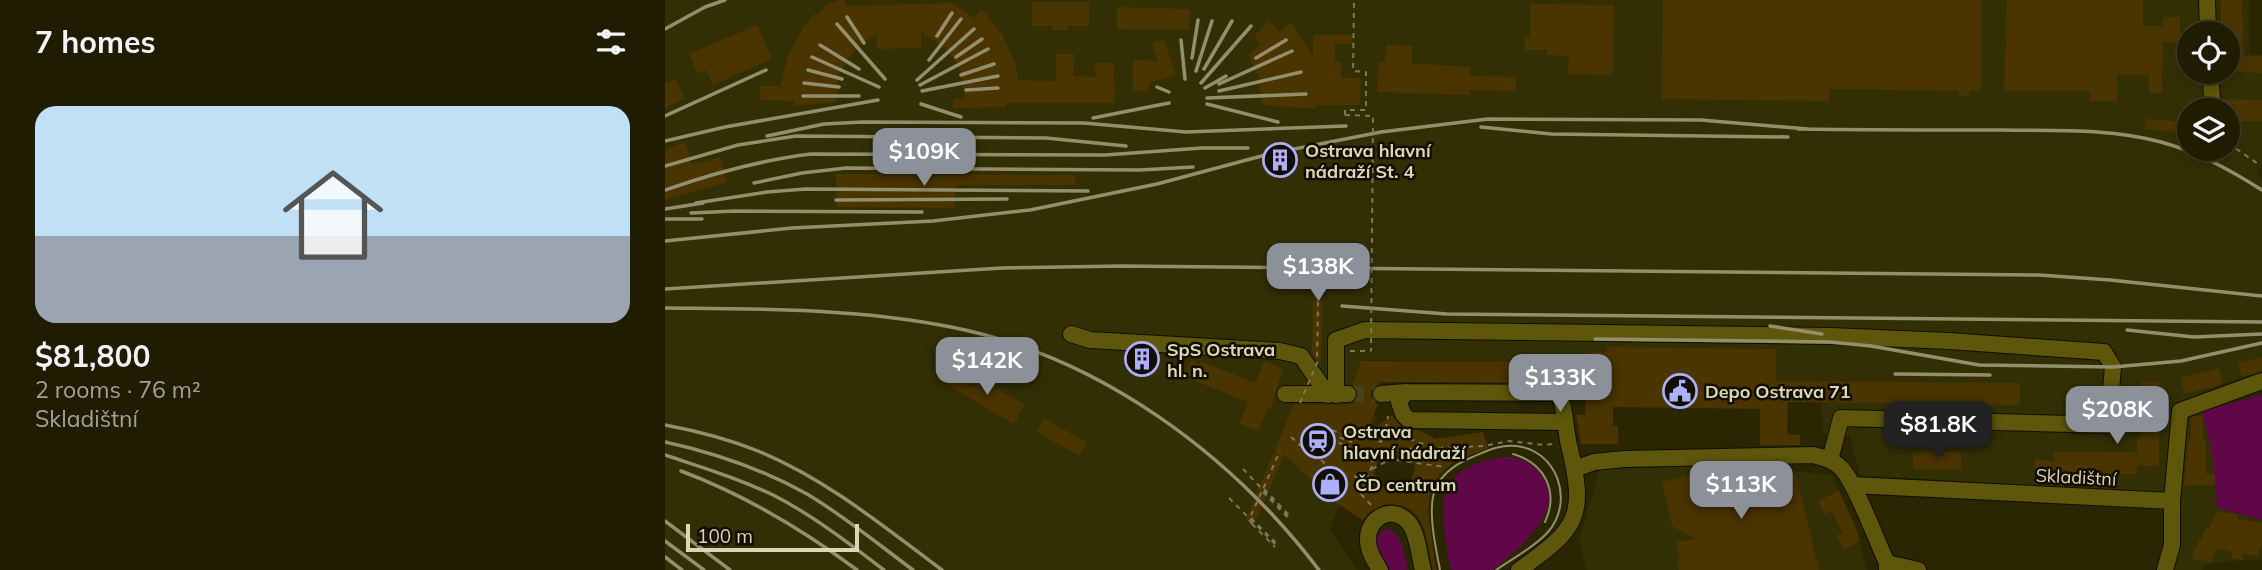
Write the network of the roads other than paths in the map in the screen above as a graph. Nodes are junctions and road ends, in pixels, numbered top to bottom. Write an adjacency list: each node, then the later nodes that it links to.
1 (2207, 0): 2 (street)
2 (2208, 21)
3 (1071, 334): 7 (street)
4 (2262, 381): 13 (street)
5 (1406, 392): 8 (street); 9 (street); 9 (street)
6 (1285, 394): 7 (street)
7 (1337, 394): 10 (street)
8 (1381, 394)
9 (1565, 422): 11 (street)
10 (1830, 460): 11 (street); 12 (street)
11 (1575, 469): 17 (street)
12 (1852, 485): 13 (street, Skladištní); 14 (street)
13 (2172, 501): 19 (street)
14 (1887, 566): 18 (street)
15 (1380, 570): 16 (street)
16 (1423, 570)
17 (1520, 570)
18 (1918, 570)
19 (2165, 570)

